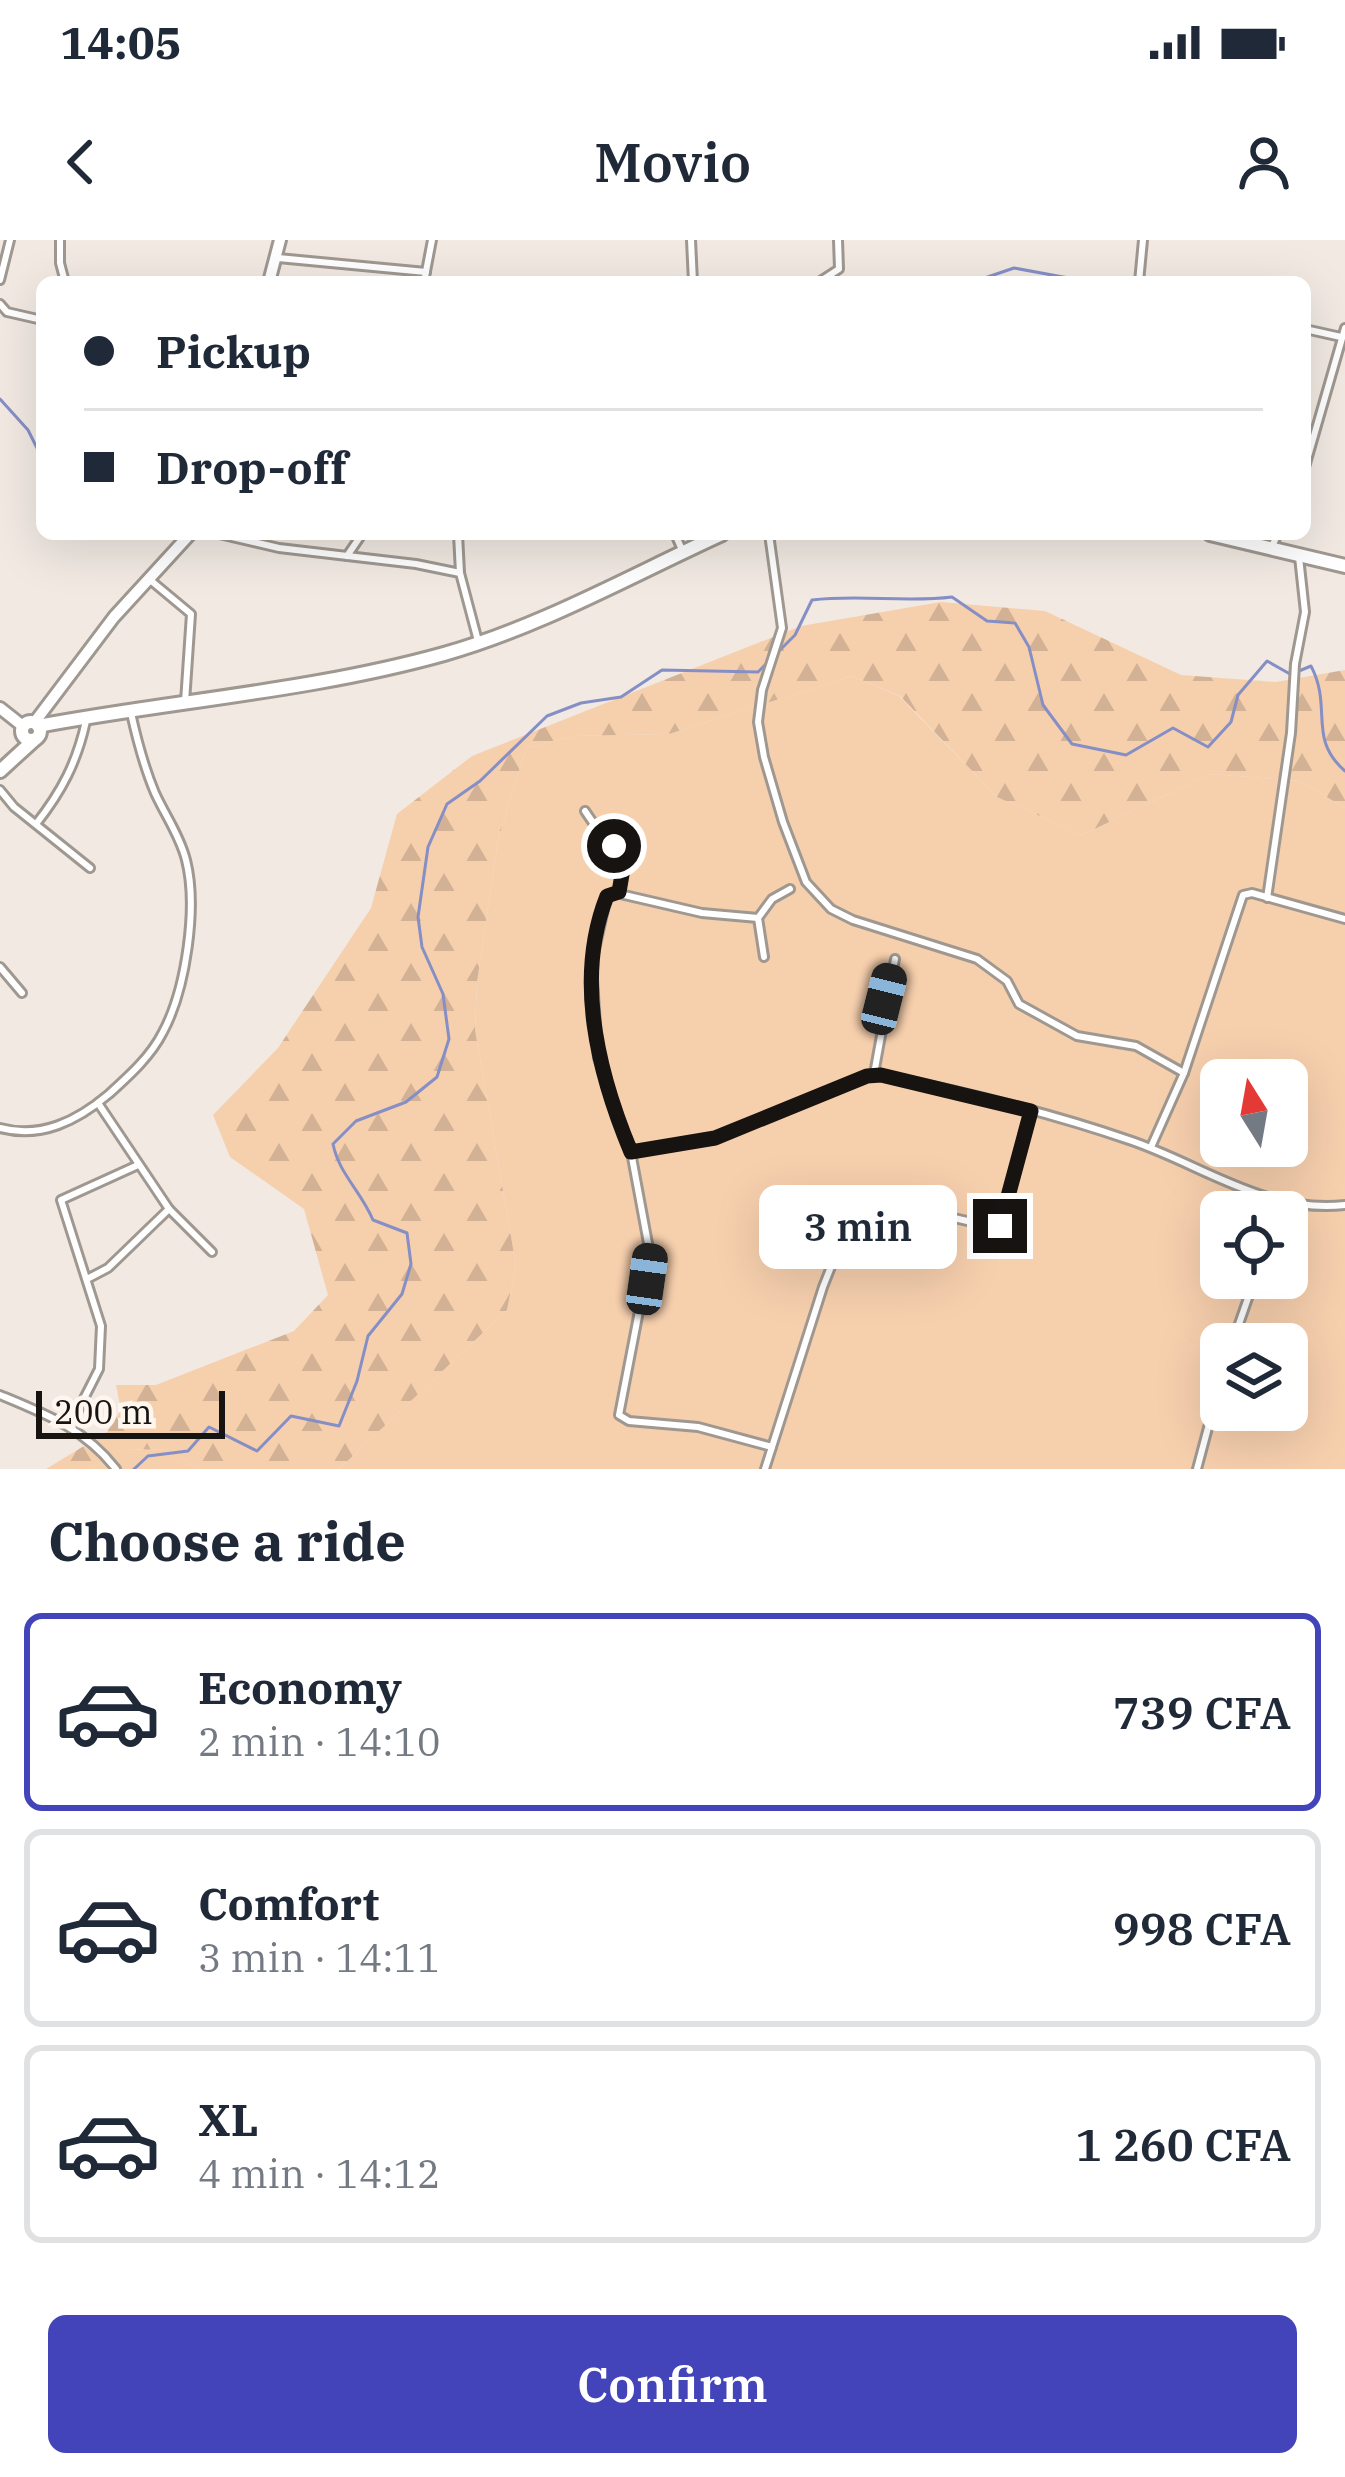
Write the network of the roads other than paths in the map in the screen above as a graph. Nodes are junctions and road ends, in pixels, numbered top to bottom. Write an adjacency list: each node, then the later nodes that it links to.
1 (10, 240): 16 (street)
2 (60, 240): 10 (street)
3 (280, 240): 8 (main road)
4 (432, 240): 9 (street)
5 (691, 240): 13 (street)
6 (838, 240): 14 (street)
7 (1143, 240): 15 (street)
8 (274, 258): 9 (street); 11 (main road)
9 (426, 272): 12 (street)
10 (63, 276)
11 (270, 276)
12 (425, 276)
13 (693, 276)
14 (828, 276)
15 (1140, 276)
16 (0, 280)
17 (0, 304): 18 (street)
18 (36, 319)
19 (1345, 328): 21 (street)
20 (1311, 330): 21 (street)
21 (1344, 338): 22 (street)
22 (1311, 447)
23 (185, 540): 38 (main road)
24 (245, 540): 35 (street)
25 (358, 540): 35 (street)
26 (458, 540): 37 (street)
27 (677, 540): 33 (street)
28 (709, 540): 33 (highway)
29 (770, 540): 59 (street)
30 (1236, 540): 32 (highway)
31 (1275, 540): 32 (street)
32 (1271, 548): 34 (highway)
33 (682, 552): 39 (highway)
34 (1299, 555): 36 (highway); 52 (street)
35 (347, 556): 37 (street)
36 (1345, 566)
37 (460, 573): 39 (street)
38 (149, 579): 40 (street); 44 (main road)
39 (479, 642): 40 (highway)
40 (185, 702): 42 (highway)
41 (0, 708): 44 (main road)
42 (131, 710): 43 (highway); 61 (street)
43 (86, 718): 44 (highway); 48 (street)
44 (32, 730): 45 (highway)
45 (4, 768)
46 (0, 790): 48 (street)
47 (585, 811): 51 (street)
48 (36, 824): 49 (street)
49 (90, 868)
50 (790, 889): 53 (street)
51 (619, 892): 53 (street); 65 (street)
52 (1267, 898): 54 (street); 59 (street)
53 (758, 918): 55 (street)
54 (1345, 919)
55 (764, 958)
56 (895, 958): 60 (street)
57 (0, 967): 58 (street)
58 (22, 993)
59 (1184, 1072): 64 (street)
60 (874, 1074): 62 (street); 65 (street)
61 (98, 1103): 63 (street); 66 (street)
62 (1031, 1111): 64 (street); 76 (street)
63 (0, 1128)
64 (1151, 1148): 67 (street)
65 (631, 1152): 76 (street)
66 (138, 1165): 70 (street); 72 (street)
67 (1244, 1191)
68 (1345, 1205): 69 (street)
69 (1308, 1206)
70 (169, 1209): 71 (street); 72 (street)
71 (212, 1252)
72 (87, 1279): 74 (street)
73 (0, 1395): 74 (street)
74 (70, 1426): 77 (street)
75 (1207, 1431): 79 (street)
76 (772, 1447): 78 (street)
77 (116, 1469)
78 (765, 1469)
79 (1197, 1469)

